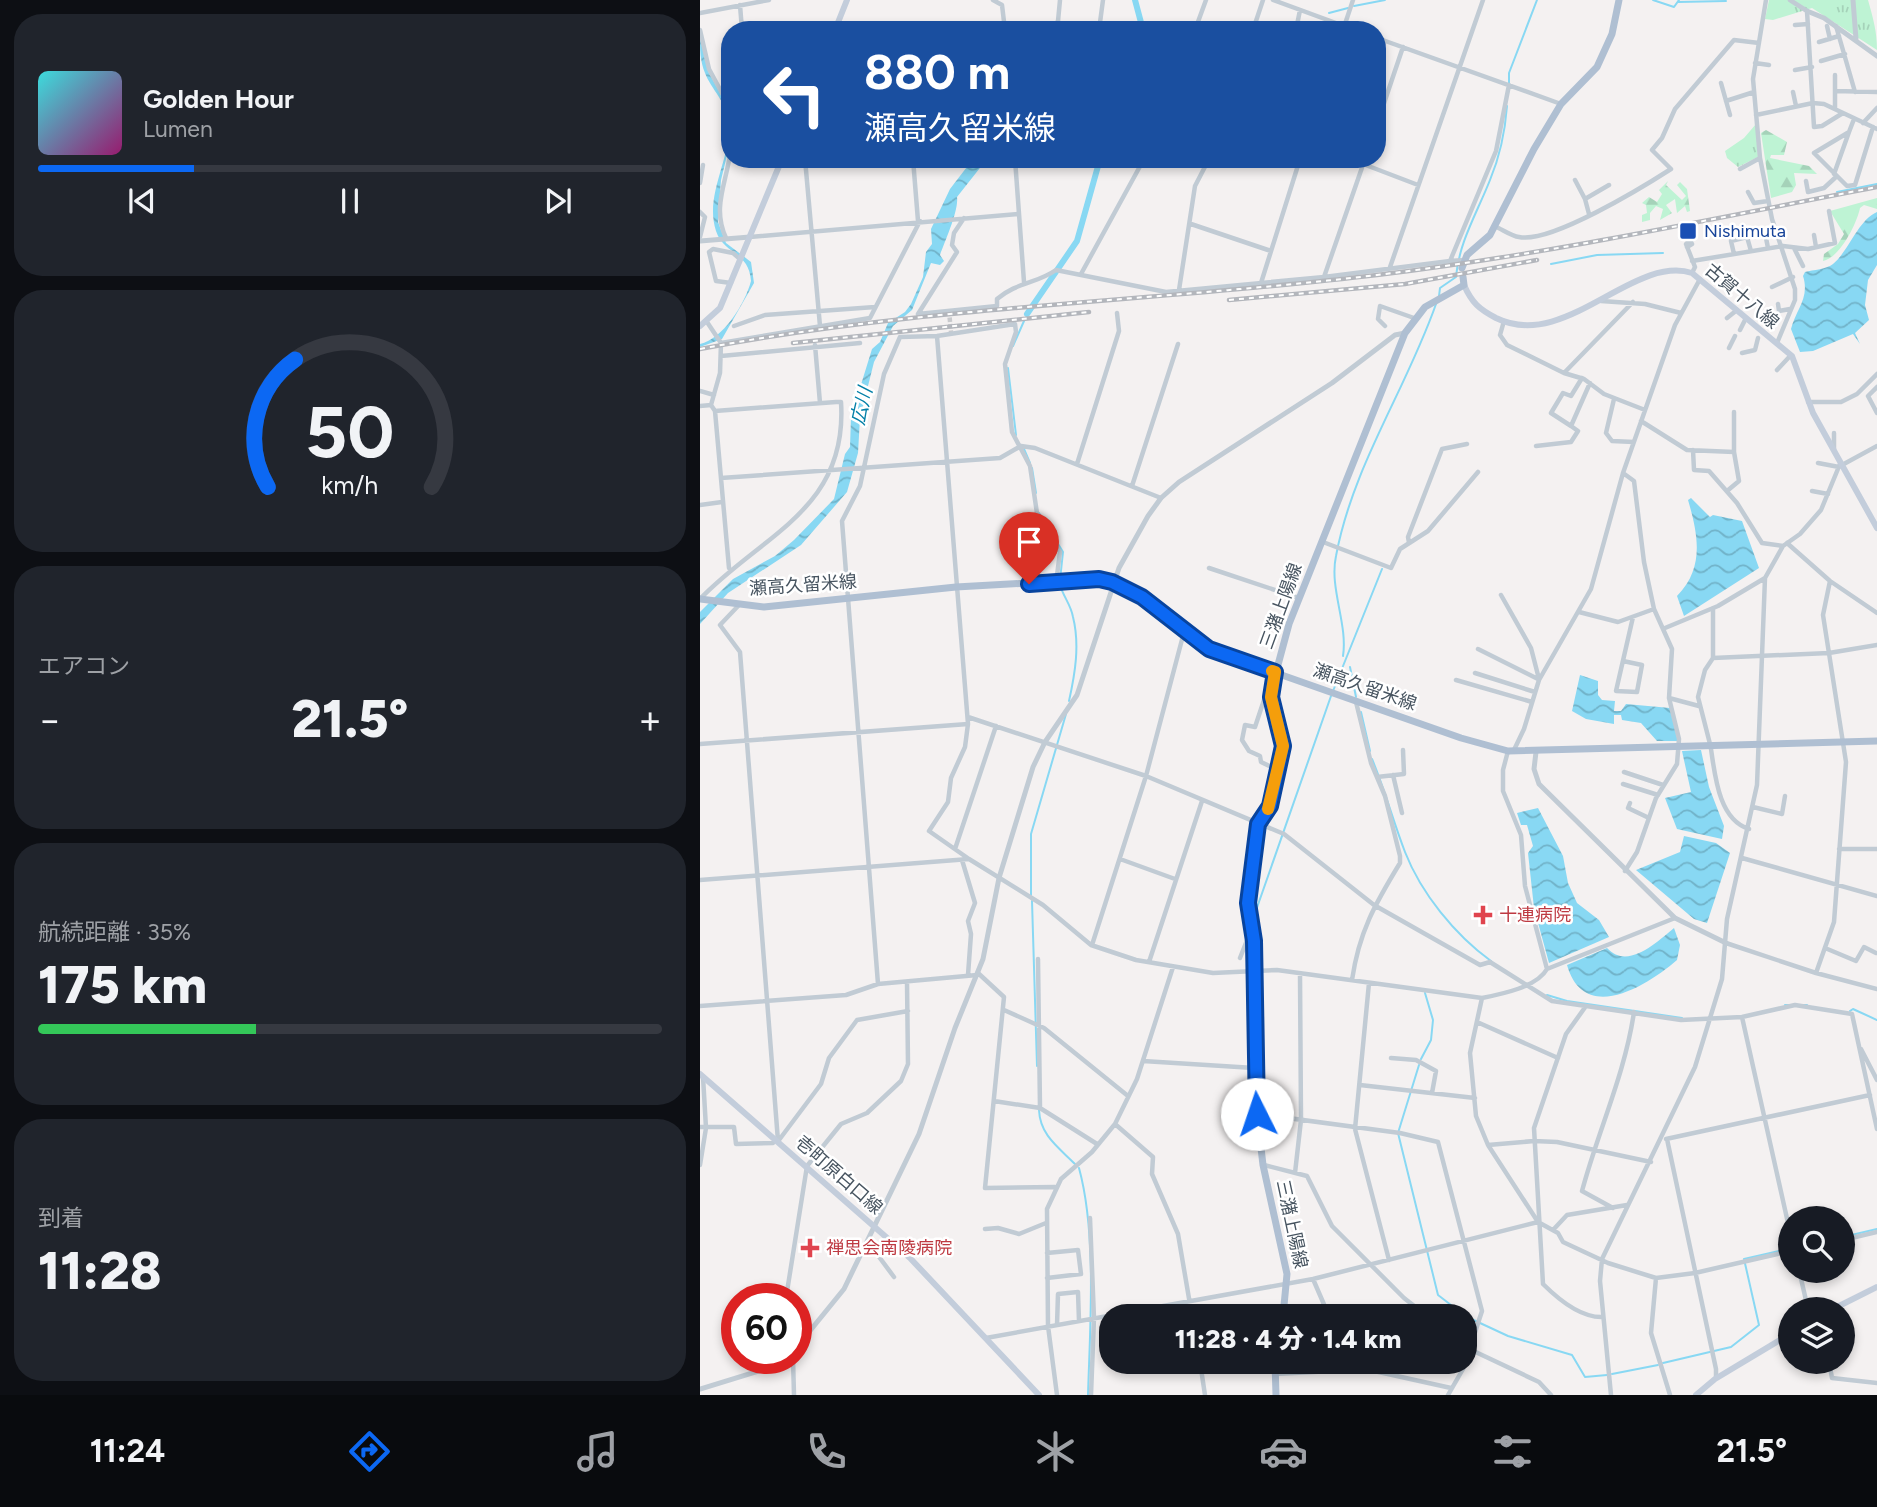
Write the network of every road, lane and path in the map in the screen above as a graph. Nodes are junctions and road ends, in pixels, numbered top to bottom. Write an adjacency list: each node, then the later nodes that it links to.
1 (769, 0): 15 (street)
2 (847, 0): 20 (main road)
3 (993, 0): 21 (street)
4 (1060, 0): 22 (street)
5 (1103, 0): 23 (street)
6 (1206, 0): 24 (street)
7 (1263, 0): 25 (street)
8 (1272, 0): 16 (street)
9 (1353, 0): 28 (street)
10 (1483, 0): 46 (street)
11 (1619, 0): 61 (main road)
12 (1766, 0): 39 (street)
13 (1790, 0): 17 (street)
14 (1853, 0): 36 (street)
15 (740, 5): 18 (street); 19 (street)
16 (1301, 10): 26 (street); 27 (street)
17 (1807, 11): 29 (street); 32 (street)
18 (700, 13)
19 (741, 21)
20 (839, 21)
21 (1004, 21)
22 (1058, 21)
23 (1100, 21)
24 (1198, 21)
25 (1256, 21)
26 (1298, 21)
27 (1327, 21)
28 (1346, 21)
29 (1808, 24): 30 (street); 47 (street)
30 (1795, 26)
31 (1827, 26): 35 (street)
32 (1836, 26): 34 (street); 36 (street)
33 (700, 30): 52 (street)
34 (1839, 36): 35 (street); 41 (street)
35 (1830, 39): 38 (street)
36 (1856, 39): 42 (street)
37 (1386, 41): 40 (street)
38 (1819, 42)
39 (1759, 43): 44 (street); 100 (street)
40 (1403, 47): 46 (street); 58 (street)
41 (1845, 54): 43 (street); 56 (street)
42 (1877, 56)
43 (1821, 61)
44 (1755, 63): 45 (street); 54 (street)
45 (1769, 65)
46 (1459, 67): 51 (street); 92 (street)
47 (1812, 67): 48 (street); 60 (street)
48 (1795, 70)
49 (1835, 75): 53 (street)
50 (1721, 83): 59 (street)
51 (1508, 85): 61 (street); 121 (street)
52 (721, 91)
53 (1835, 91): 56 (street); 64 (street)
54 (1754, 92): 59 (street); 67 (street)
55 (1793, 92): 62 (street)
56 (1855, 92): 57 (street)
57 (1877, 92)
58 (1386, 97)
59 (1726, 101): 66 (street)
60 (1813, 103): 62 (street); 64 (street); 69 (street)
61 (1561, 104): 104 (main road)
62 (1796, 106): 67 (street)
63 (1877, 108): 71 (street)
64 (1835, 109): 65 (street)
65 (1843, 113): 68 (street); 69 (street)
66 (1730, 115)
67 (1756, 115): 74 (street)
68 (1854, 119): 71 (street); 73 (street)
69 (1814, 121): 70 (street)
70 (1804, 122)
71 (1863, 123): 72 (street)
72 (1875, 128): 87 (street)
73 (1849, 132): 87 (street); 87 (street)
74 (1760, 158): 86 (street); 96 (street)
75 (704, 165): 88 (street)
76 (725, 168): 109 (street)
77 (778, 168): 107 (main road)
78 (806, 168): 105 (street)
79 (914, 168): 102 (street)
80 (1016, 168): 99 (street)
81 (1139, 168): 127 (street)
82 (1204, 168): 103 (street)
83 (1297, 168): 117 (street)
84 (1362, 168): 128 (street)
85 (1378, 168): 92 (street)
86 (1740, 169)
87 (1836, 175): 90 (street)
88 (700, 176): 91 (street)
89 (1575, 180): 95 (street)
90 (1806, 181)
91 (700, 183)
92 (1418, 185): 125 (street)
93 (1609, 185): 95 (street)
94 (1748, 192): 96 (street)
95 (1585, 199): 100 (street)
96 (1768, 201): 111 (street)
97 (1829, 211): 114 (street)
98 (700, 212): 110 (street)
99 (1019, 214): 101 (street); 132 (street)
100 (1589, 214): 104 (street)
101 (962, 218): 102 (street); 132 (street)
102 (920, 221): 105 (street); 140 (street)
103 (1191, 223): 117 (street); 136 (street)
104 (1494, 225): 123 (main road)
105 (812, 231): 107 (street); 143 (street)
106 (1814, 235): 114 (street)
107 (750, 237): 109 (street); 120 (main road)
108 (1766, 238): 115 (street)
109 (726, 239): 110 (street)
110 (702, 240): 116 (street)
111 (1783, 246): 113 (street); 115 (street); 129 (street)
112 (1687, 247): 122 (street)
113 (1793, 247): 114 (street); 124 (street)
114 (1816, 247)
115 (1768, 248): 118 (street)
116 (713, 249): 120 (street); 133 (street)
117 (1271, 251): 134 (street)
118 (1751, 251): 119 (street); 119 (street)
119 (1734, 254): 122 (street)
120 (741, 260): 133 (main road)
121 (1450, 261): 123 (street); 125 (street)
122 (1692, 261): 126 (street)
123 (1463, 264)
124 (1803, 265)
125 (1389, 270): 128 (street)
126 (1692, 273): 130 (main road, 古賀十八線); 137 (main road, 古賀十八線)
127 (1080, 274): 132 (street); 136 (street)
128 (1324, 277): 134 (street)
129 (1793, 277): 135 (street); 141 (street)
130 (1700, 278): 142 (main road, 古賀十八線); 145 (street)
131 (1463, 281): 147 (main road, 三潴上陽線); 149 (main road, 古賀十八線)
132 (1024, 282)
133 (732, 283): 150 (main road)
134 (1261, 283): 136 (street)
135 (1772, 286)
136 (1179, 290)
137 (1600, 301): 138 (street); 149 (main road, 古賀十八線)
138 (1633, 302): 145 (street); 169 (street)
139 (1778, 304): 141 (street)
140 (876, 307): 143 (street); 152 (street)
141 (1791, 309): 161 (street)
142 (1738, 310): 146 (main road, 古賀十八線); 148 (street)
143 (819, 311): 151 (street); 152 (street)
144 (1117, 313): 198 (street)
145 (1681, 313): 181 (street)
146 (1746, 317): 154 (street); 161 (main road, 古賀十八線)
147 (1414, 318): 153 (street); 155 (main road, 三潴上陽線)
148 (1727, 318)
149 (1504, 321): 169 (street)
150 (703, 324): 159 (street)
151 (734, 326)
152 (820, 326): 159 (street)
153 (1385, 326)
154 (1740, 330)
155 (1405, 333): 209 (street); 213 (main road, 三潴上陽線)
156 (937, 336): 192 (street); 196 (street); 200 (street)
157 (1735, 337): 164 (street)
158 (1758, 338): 165 (street)
159 (721, 342): 167 (street)
160 (860, 343): 163 (street)
161 (1777, 343): 166 (main road, 古賀十八線)
162 (1178, 344): 205 (street)
163 (815, 345): 167 (street); 178 (street)
164 (1729, 348)
165 (1742, 353)
166 (1791, 355): 168 (street); 177 (main road, 古賀十八線)
167 (721, 356): 175 (street)
168 (1777, 370)
169 (1564, 373): 171 (street)
170 (1877, 374): 177 (street)
171 (1581, 378): 172 (street); 186 (street)
172 (1590, 383): 176 (street); 186 (street)
173 (1877, 387): 184 (street)
174 (700, 391): 175 (street)
175 (714, 395): 179 (street)
176 (1614, 399): 181 (street); 188 (street)
177 (1808, 401): 194 (main road, 古賀十八線)
178 (820, 403): 182 (street); 201 (street)
179 (710, 405): 180 (street); 182 (street)
180 (700, 406)
181 (1645, 410): 185 (street)
182 (715, 411): 204 (street)
183 (1734, 412): 195 (street)
184 (1877, 413)
185 (1641, 421): 188 (street); 193 (street)
186 (1571, 426): 190 (street)
187 (1834, 433): 194 (street)
188 (1634, 442): 203 (street)
189 (1467, 444): 214 (street)
190 (1536, 446)
191 (1877, 446): 199 (street)
192 (1018, 447): 196 (street); 198 (street); 221 (street)
193 (1693, 450): 195 (street); 206 (street)
194 (1833, 450): 199 (main road, 古賀十八線)
195 (1734, 452): 206 (street)
196 (946, 463): 200 (street); 222 (street)
197 (1818, 463): 199 (street)
198 (1077, 464): 205 (street)
199 (1840, 465): 208 (street); 212 (main road, 古賀十八線)
200 (862, 467): 201 (street); 226 (street)
201 (834, 469): 204 (street); 217 (street)
202 (1478, 472): 214 (street)
203 (1623, 473): 228 (street); 230 (street)
204 (721, 478): 210 (street)
205 (1132, 486): 209 (street)
206 (1727, 491): 215 (street)
207 (1812, 491): 208 (street)
208 (1828, 494): 215 (street)
209 (1161, 498): 220 (street)
210 (722, 502): 211 (street); 217 (street)
211 (700, 505)
212 (1877, 528)
213 (1321, 541): 214 (street); 224 (main road, 三潴上陽線)
214 (1409, 543)
215 (1785, 545): 218 (street); 219 (street)
216 (1209, 568): 224 (street)
217 (729, 569): 225 (street)
218 (1765, 578): 229 (street); 238 (street)
219 (1830, 581): 231 (street); 237 (street)
220 (1112, 582): 221 (main road, 瀬高久留米線); 234 (main road, 瀬高久留米線); 256 (street)
221 (1056, 584): 222 (main road, 瀬高久留米線)
222 (956, 587): 226 (main road, 瀬高久留米線); 251 (street)
223 (1501, 595): 244 (street)
224 (1299, 598): 241 (main road, 三潴上陽線)
225 (702, 599): 227 (main road, 瀬高久留米線)
226 (847, 599): 227 (main road, 瀬高久留米線); 253 (street)
227 (736, 604): 254 (street)
228 (1654, 608): 232 (street); 233 (street)
229 (1713, 608): 233 (street); 239 (street)
230 (1578, 611): 232 (street); 244 (street)
231 (1877, 613)
232 (1633, 617): 240 (street)
233 (1665, 628): 247 (street)
234 (1184, 632): 241 (main road, 瀬高久留米線); 268 (street)
235 (1877, 645): 237 (street)
236 (1478, 649): 244 (street)
237 (1829, 653): 238 (street); 257 (street)
238 (1762, 655): 239 (street); 259 (street)
239 (1713, 658): 250 (street)
240 (1623, 661): 240 (street)
241 (1275, 672): 245 (main road, 三潴上陽線); 248 (main road, 瀬高久留米線)
242 (1475, 673): 246 (street)
243 (1455, 680): 249 (street)
244 (1539, 680): 246 (street)
245 (1271, 691): 265 (main road, 三潴上陽線); 265 (street)
246 (1535, 692): 249 (street)
247 (1669, 698): 250 (street); 261 (street)
248 (1355, 701): 263 (main road, 瀬高久留米線); 269 (street)
249 (1532, 702): 263 (street)
250 (1700, 706): 260 (street)
251 (968, 720): 252 (street); 253 (street); 281 (street)
252 (996, 726): 256 (street); 281 (street)
253 (858, 733): 254 (street); 288 (street)
254 (747, 740): 258 (street); 290 (street)
255 (1877, 741): 257 (main road, 瀬高久留米線)
256 (1045, 742): 268 (street); 291 (street)
257 (1842, 742): 259 (main road, 瀬高久留米線); 282 (street)
258 (700, 744)
259 (1759, 744): 260 (main road, 瀬高久留米線); 276 (street)
260 (1710, 746): 261 (main road, 瀬高久留米線); 280 (street)
261 (1679, 747): 264 (main road, 瀬高久留米線); 271 (street)
262 (1403, 750): 267 (street)
263 (1511, 751): 264 (main road, 瀬高久留米線); 307 (street)
264 (1536, 752): 289 (street)
265 (1279, 770): 279 (main road, 三潴上陽線)
266 (1624, 772): 271 (street)
267 (1393, 775): 269 (street); 277 (street)
268 (1146, 776): 274 (street); 286 (street)
269 (1377, 777): 296 (street)
270 (1623, 784): 272 (street)
271 (1663, 785): 272 (street)
272 (1658, 795): 278 (street)
273 (1785, 796): 276 (street)
274 (1202, 801): 279 (street); 292 (street)
275 (1630, 803): 278 (street)
276 (1753, 807): 280 (street)
277 (1402, 813)
278 (1649, 818): 289 (street)
279 (1258, 824): 296 (street); 298 (main road, 三潴上陽線)
280 (1749, 829): 284 (street)
281 (955, 849): 285 (street)
282 (1839, 849): 283 (street); 294 (street)
283 (1877, 849)
284 (1742, 858): 294 (street); 299 (street)
285 (969, 859): 287 (street); 291 (street)
286 (1119, 859): 292 (street); 300 (street)
287 (962, 860): 288 (street); 312 (street)
288 (868, 866): 290 (street); 316 (street)
289 (1625, 872): 297 (street)
290 (757, 876): 293 (street); 320 (street)
291 (999, 878): 300 (street); 310 (street)
292 (1175, 879): 305 (street)
293 (700, 880)
294 (1837, 885): 295 (street); 301 (street)
295 (1877, 896)
296 (1374, 905): 313 (street); 317 (street)
297 (1675, 918): 299 (street); 307 (street)
298 (1251, 930): 303 (street); 308 (main road, 三潴上陽線)
299 (1726, 943): 309 (street); 327 (street)
300 (1092, 945): 305 (street)
301 (1825, 948): 302 (street); 309 (street)
302 (1876, 953)
303 (1240, 958)
304 (1038, 959): 329 (street)
305 (1149, 962): 306 (street)
306 (1173, 967): 308 (street); 333 (street)
307 (1547, 968): 317 (street)
308 (1253, 970): 311 (street); 334 (main road, 三潴上陽線)
309 (1816, 973): 318 (street)
310 (977, 974): 312 (street); 323 (street); 369 (street)
311 (1300, 974): 313 (street); 346 (street)
312 (968, 975): 314 (street)
313 (1352, 980): 315 (street)
314 (907, 982): 316 (street); 324 (street)
315 (1369, 983): 319 (street); 337 (street)
316 (878, 984): 320 (street)
317 (1523, 985): 319 (street); 322 (street)
318 (1877, 989)
319 (1482, 998): 328 (street)
320 (767, 1000): 321 (street); 352 (street)
321 (700, 1006)
322 (1586, 1006): 325 (street); 332 (street)
323 (1004, 1010): 329 (street); 342 (street)
324 (908, 1011): 352 (street); 360 (street)
325 (1633, 1012): 327 (street); 356 (street)
326 (1742, 1017): 327 (street); 330 (street); 345 (street)
327 (1711, 1019): 351 (street)
328 (1477, 1022): 332 (street); 341 (street)
329 (1038, 1025): 340 (street); 343 (street)
330 (1857, 1042): 336 (street); 339 (street)
331 (1391, 1058): 338 (street)
332 (1558, 1058): 353 (street)
333 (1143, 1061): 334 (street); 340 (street)
334 (1254, 1068): 344 (main road, 三潴上陽線)
335 (701, 1075): 348 (street); 352 (main road, 壱町原白口線)
336 (1877, 1080)
337 (1360, 1086): 338 (street); 349 (street)
338 (1433, 1093): 341 (street)
339 (1870, 1095): 345 (street); 350 (street)
340 (1128, 1096): 347 (street)
341 (1475, 1098): 355 (street)
342 (994, 1101): 343 (street); 362 (street)
343 (1040, 1108): 354 (street)
344 (1257, 1114): 346 (street); 359 (main road, 三潴上陽線)
345 (1765, 1118): 351 (street); 364 (street)
346 (1301, 1120): 349 (street); 361 (street)
347 (1115, 1124): 354 (street); 390 (street)
348 (703, 1128): 352 (street); 358 (street)
349 (1355, 1129): 375 (street); 379 (street)
350 (1877, 1129)
351 (1664, 1138): 357 (street); 381 (street)
352 (777, 1140): 360 (main road, 壱町原白口線)
353 (1534, 1141): 355 (street); 356 (street); 367 (street)
354 (1097, 1144): 362 (street)
355 (1488, 1145): 367 (street)
356 (1593, 1150): 357 (street); 365 (street)
357 (1651, 1162): 363 (street)
358 (700, 1165)
359 (1263, 1165): 361 (street); 387 (main road, 三潴上陽線)
360 (807, 1166): 369 (main road, 壱町原白口線); 386 (street)
361 (1295, 1173): 380 (street)
362 (1055, 1187): 368 (street)
363 (1627, 1205): 365 (street); 378 (street)
364 (1784, 1206)
365 (1613, 1208): 371 (street)
366 (1090, 1218): 396 (street)
367 (1538, 1222): 371 (street); 375 (street); 395 (street)
368 (1046, 1223): 370 (street); 376 (street)
369 (877, 1226): 374 (street); 402 (main road, 壱町原白口線)
370 (985, 1229)
371 (1553, 1230): 378 (street)
372 (1877, 1232): 373 (street)
373 (1855, 1237)
374 (868, 1242): 382 (street); 401 (street)
375 (1464, 1242): 379 (street); 398 (street)
376 (1048, 1253): 383 (street); 383 (street)
377 (1778, 1254): 381 (street)
378 (1602, 1259): 384 (street); 395 (street)
379 (1389, 1260): 380 (street)
380 (1370, 1265): 385 (street); 394 (street)
381 (1695, 1273): 384 (street); 412 (street)
382 (894, 1277)
383 (1047, 1278): 400 (street)
384 (1656, 1278): 425 (street)
385 (1313, 1279): 387 (street); 393 (street)
386 (788, 1283)
387 (1288, 1283): 390 (street); 392 (main road, 三潴上陽線)
388 (1877, 1287): 389 (main road)
389 (1855, 1298)
390 (1189, 1300): 391 (street); 396 (street)
391 (1190, 1304)
392 (1285, 1304)
393 (1324, 1304)
394 (1414, 1304)
395 (1603, 1317): 424 (street)
396 (1094, 1318): 397 (street); 419 (street)
397 (1079, 1321): 399 (street); 399 (street)
398 (1477, 1323)
399 (1057, 1325): 400 (street)
400 (1048, 1326): 402 (street); 418 (street)
401 (812, 1330)
402 (986, 1338): 417 (main road, 壱町原白口線)
403 (1778, 1341): 412 (main road)
404 (1477, 1353): 423 (street)
405 (740, 1374): 415 (street)
406 (793, 1374): 416 (street)
407 (1202, 1374): 420 (street)
408 (1274, 1374): 421 (main road)
409 (1392, 1374): 414 (street)
410 (1460, 1374): 414 (street)
411 (1831, 1374): 413 (street)
412 (1716, 1379): 426 (main road)
413 (1877, 1383)
414 (1451, 1388): 422 (street)
415 (700, 1389)
416 (794, 1395)
417 (1039, 1395)
418 (1057, 1395)
419 (1091, 1395)
420 (1205, 1395)
421 (1276, 1395)
422 (1448, 1395)
423 (1551, 1395)
424 (1611, 1395)
425 (1670, 1395)
426 (1696, 1395)

